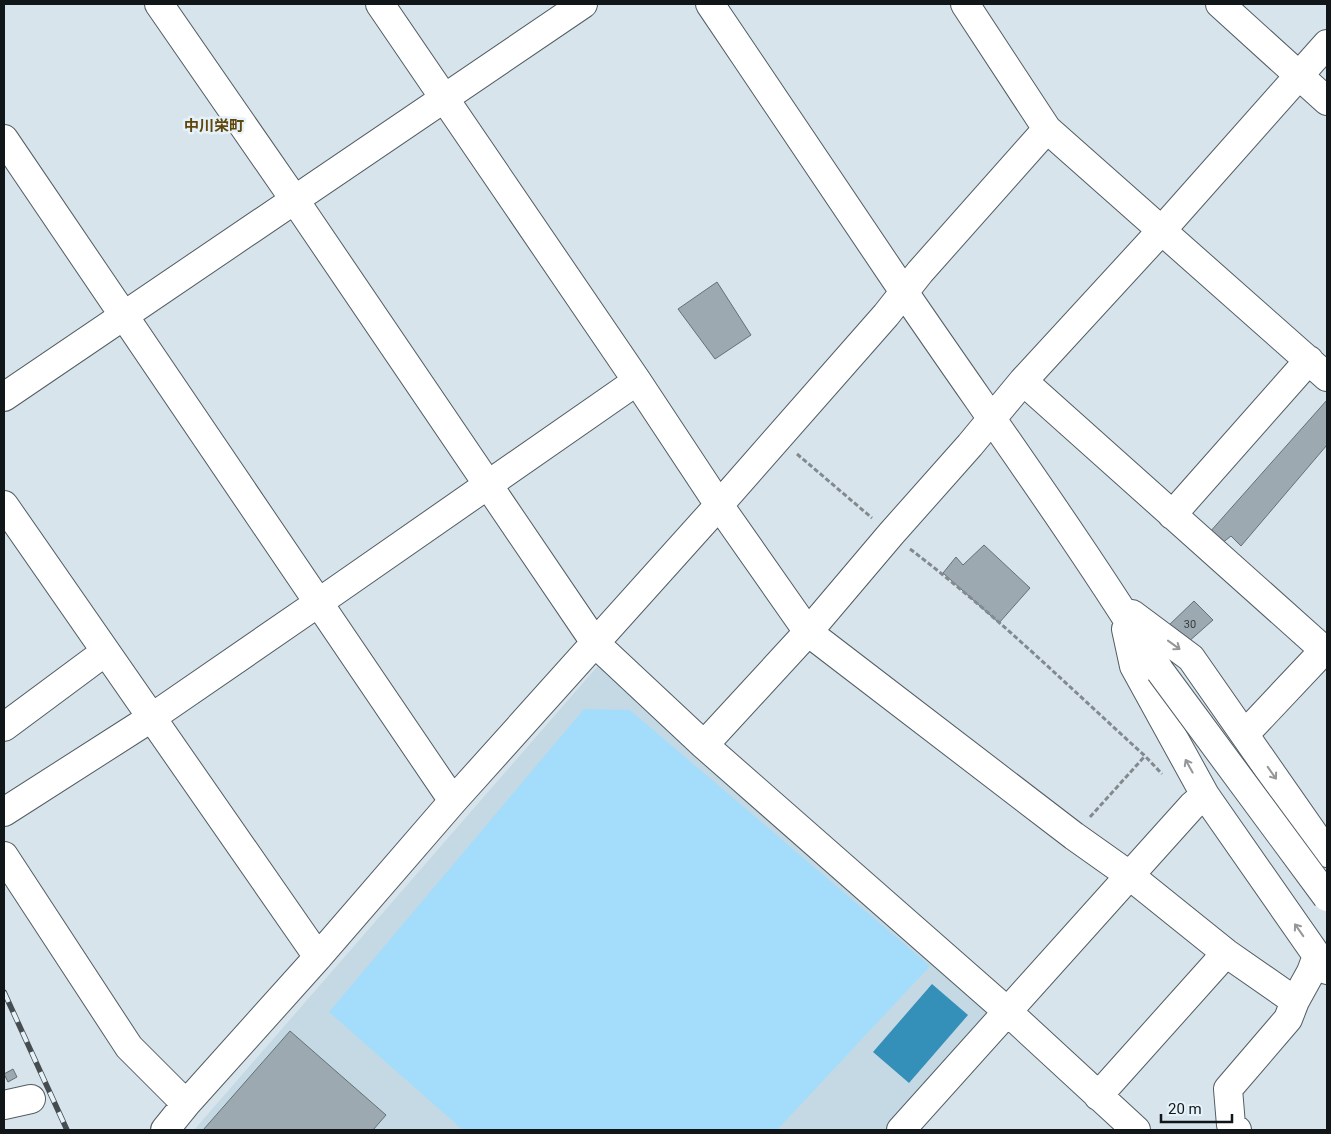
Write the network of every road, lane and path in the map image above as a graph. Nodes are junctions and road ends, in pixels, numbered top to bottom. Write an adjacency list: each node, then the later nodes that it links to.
1 (159, 4): 13 (street)
2 (380, 4): 9 (street)
3 (583, 4): 9 (street)
4 (710, 4): 15 (street)
5 (965, 4): 11 (street)
6 (1220, 4): 8 (street)
7 (1327, 44): 8 (street)
8 (1300, 76): 10 (street); 14 (street)
9 (444, 99): 13 (street); 18 (street)
10 (1327, 101)
11 (1047, 129): 14 (street); 15 (street)
12 (4, 138): 16 (street)
13 (294, 199): 16 (street); 23 (street)
14 (1161, 231): 17 (street); 19 (street)
15 (905, 293): 21 (street); 22 (street)
16 (124, 316): 20 (street); 28 (street)
17 (1318, 369): 26 (street)
18 (637, 380): 23 (street); 25 (street)
19 (1023, 381): 21 (street); 26 (street)
20 (4, 397)
21 (992, 418): 27 (street); 29 (street)
22 (778, 438): 25 (street); 27 (path)
23 (488, 484): 28 (street); 31 (street)
24 (4, 505): 33 (street)
25 (720, 505): 30 (street); 31 (street)
26 (1172, 515): 32 (street)
27 (891, 534): 30 (street); 38 (path)
28 (318, 603): 34 (street); 41 (street)
29 (1120, 606): 36 (street, one-way to 36); 40 (street, one-way to 29); 47 (street, bridge)
30 (808, 632): 37 (street); 43 (street)
31 (596, 644): 37 (street); 41 (street)
32 (1326, 649): 36 (street)
33 (105, 652): 34 (street); 35 (street)
34 (151, 718): 42 (street); 49 (street)
35 (4, 727)
36 (1245, 734): 44 (street, one-way to 44)
37 (704, 745): 52 (street)
38 (1145, 756): 39 (path); 43 (path)
39 (1165, 777)
40 (1205, 796): 46 (street); 50 (street, one-way to 40)
41 (453, 801): 49 (street)
42 (7, 802)
43 (1074, 836): 46 (street)
44 (1327, 853)
45 (4, 856): 55 (street)
46 (1129, 875): 48 (street); 52 (street)
47 (1327, 896)
48 (1226, 953): 51 (street); 53 (street)
49 (318, 957): 55 (street)
50 (1322, 963): 51 (street)
51 (1295, 1001): 57 (street)
52 (1008, 1012): 53 (street); 59 (street)
53 (1098, 1096): 60 (street)
54 (31, 1099): 56 (street)
55 (186, 1104): 58 (street)
56 (4, 1105)
57 (1231, 1128)
58 (165, 1130)
59 (901, 1130)
60 (1136, 1130)

